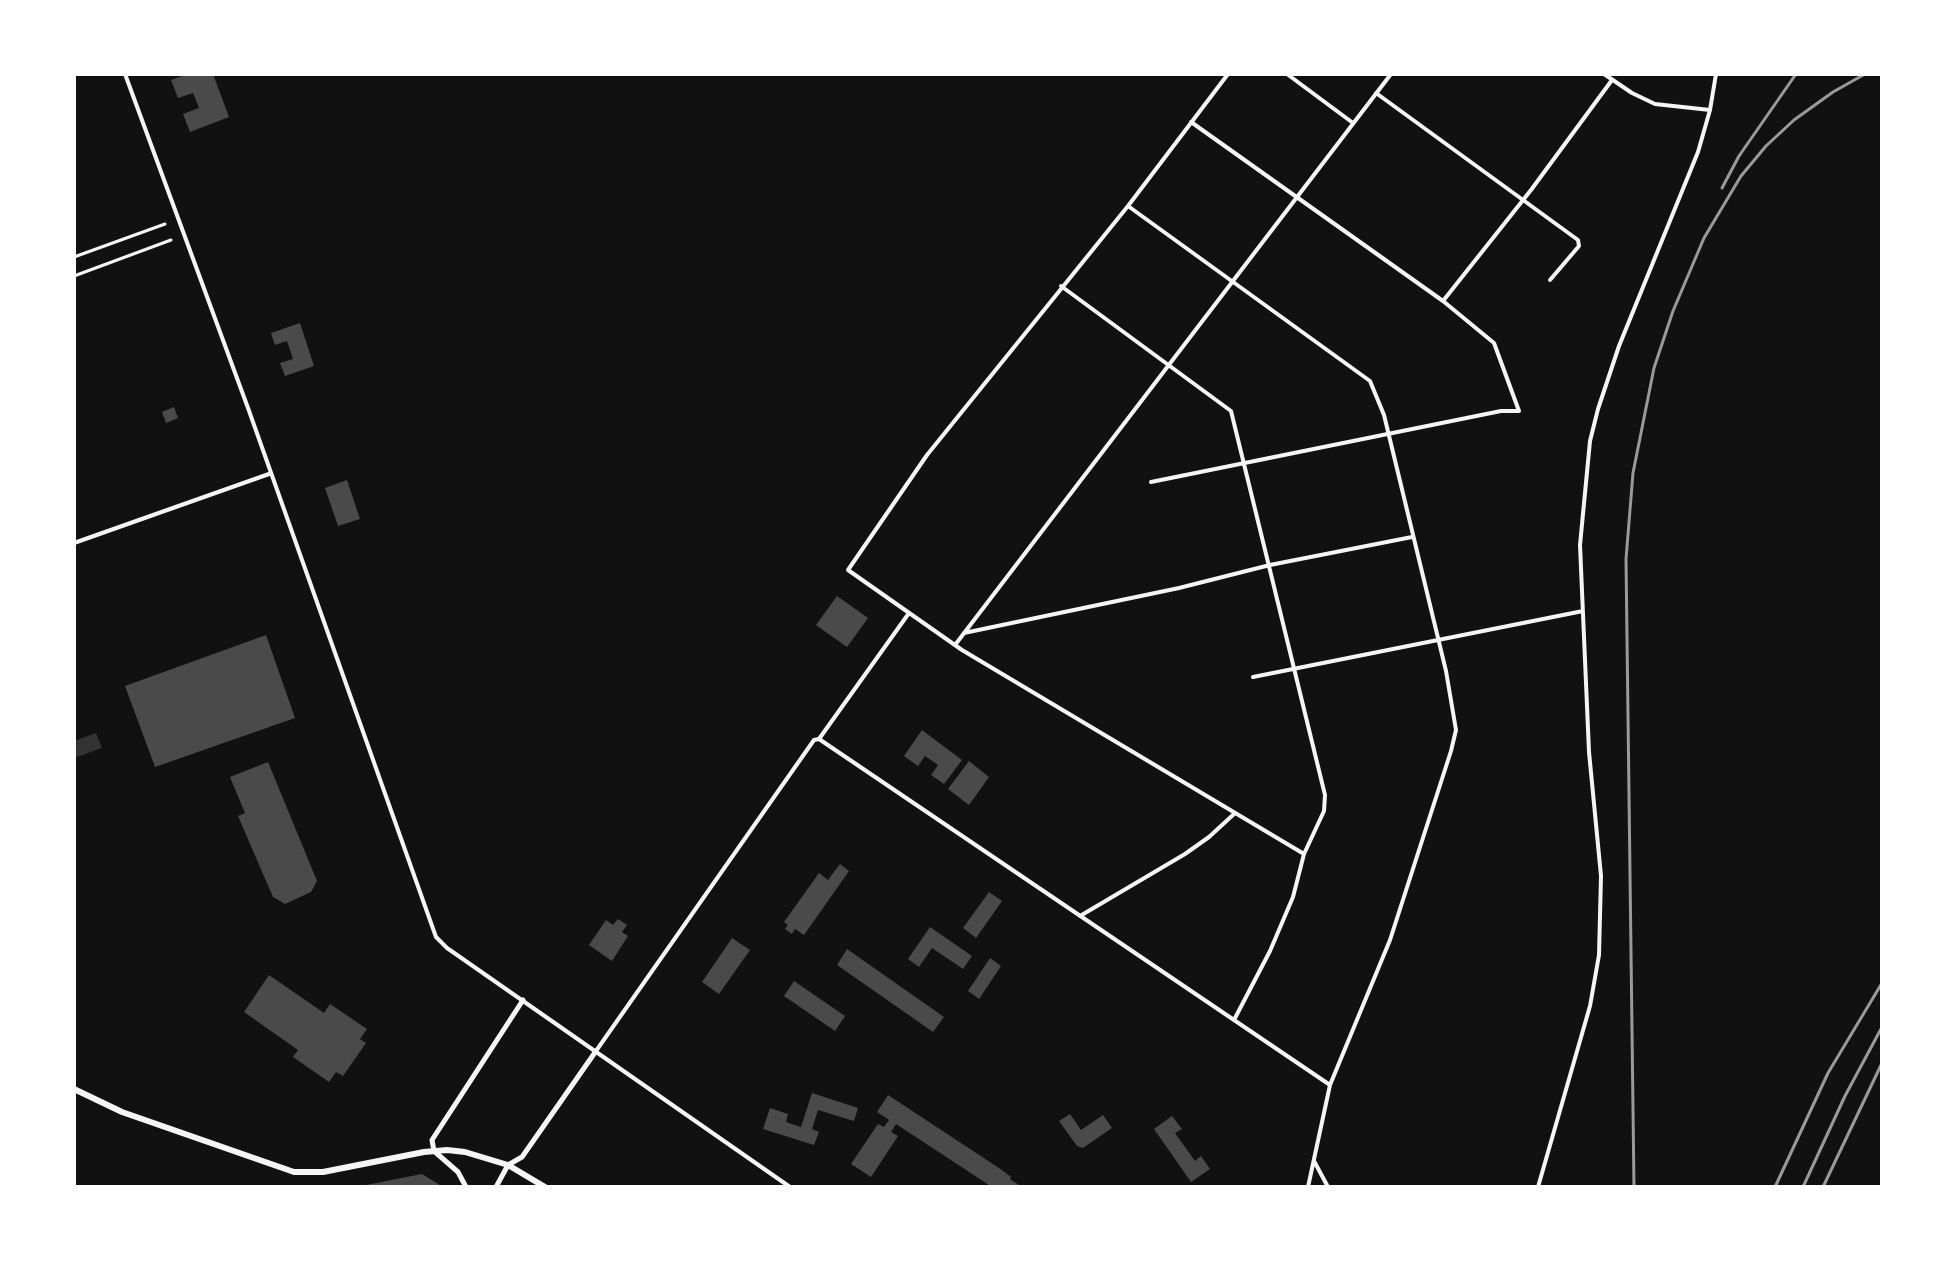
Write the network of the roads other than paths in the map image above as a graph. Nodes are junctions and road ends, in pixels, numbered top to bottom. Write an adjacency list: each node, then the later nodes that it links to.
1 (125, 74): 26 (street)
2 (1228, 74): 10 (street)
3 (1287, 74): 11 (street)
4 (1391, 74): 8 (street)
5 (1604, 74): 7 (street)
6 (1716, 74): 9 (street)
7 (1612, 80): 9 (street); 13 (street)
8 (1376, 93): 11 (street); 13 (street)
9 (1710, 110): 31 (street)
10 (1191, 122): 12 (street); 14 (street)
11 (1353, 123): 12 (street)
12 (1297, 197): 20 (street); 22 (street)
13 (1522, 200): 19 (street); 22 (street)
14 (1128, 206): 20 (street); 21 (street)
15 (165, 224): 17 (street)
16 (171, 240): 18 (street)
17 (74, 257)
18 (74, 276)
19 (1550, 280)
20 (1233, 282): 23 (street); 24 (street)
21 (1061, 286): 23 (street); 32 (street)
22 (1443, 301): 24 (street)
23 (1169, 365): 25 (street); 33 (street)
24 (1388, 435): 25 (street); 28 (street)
25 (1245, 462): 27 (street); 30 (street)
26 (269, 474): 29 (street); 42 (street)
27 (1151, 482)
28 (1412, 537): 30 (street); 34 (street)
29 (74, 543)
30 (1270, 565): 33 (street); 36 (street)
31 (1583, 611): 34 (street); 56 (street)
32 (909, 613): 35 (street); 38 (street)
33 (964, 633): 35 (street)
34 (1438, 640): 36 (street); 45 (street)
35 (955, 645): 39 (street)
36 (1293, 670): 37 (street); 40 (street)
37 (1253, 677)
38 (819, 739): 41 (street); 44 (street)
39 (1234, 814): 40 (street); 41 (street)
40 (1304, 854): 43 (street)
41 (1080, 916): 43 (street)
42 (523, 1000): 44 (street); 47 (street)
43 (1234, 1020): 45 (street)
44 (596, 1051): 49 (street); 53 (street)
45 (1330, 1085): 48 (street)
46 (74, 1089): 47 (main road)
47 (434, 1151): 49 (main road); 50 (street)
48 (1314, 1161): 54 (street); 55 (street)
49 (508, 1165): 51 (street); 52 (main road)
50 (466, 1187)
51 (496, 1187)
52 (545, 1187)
53 (790, 1187)
54 (1308, 1187)
55 (1328, 1187)
56 (1538, 1187)

